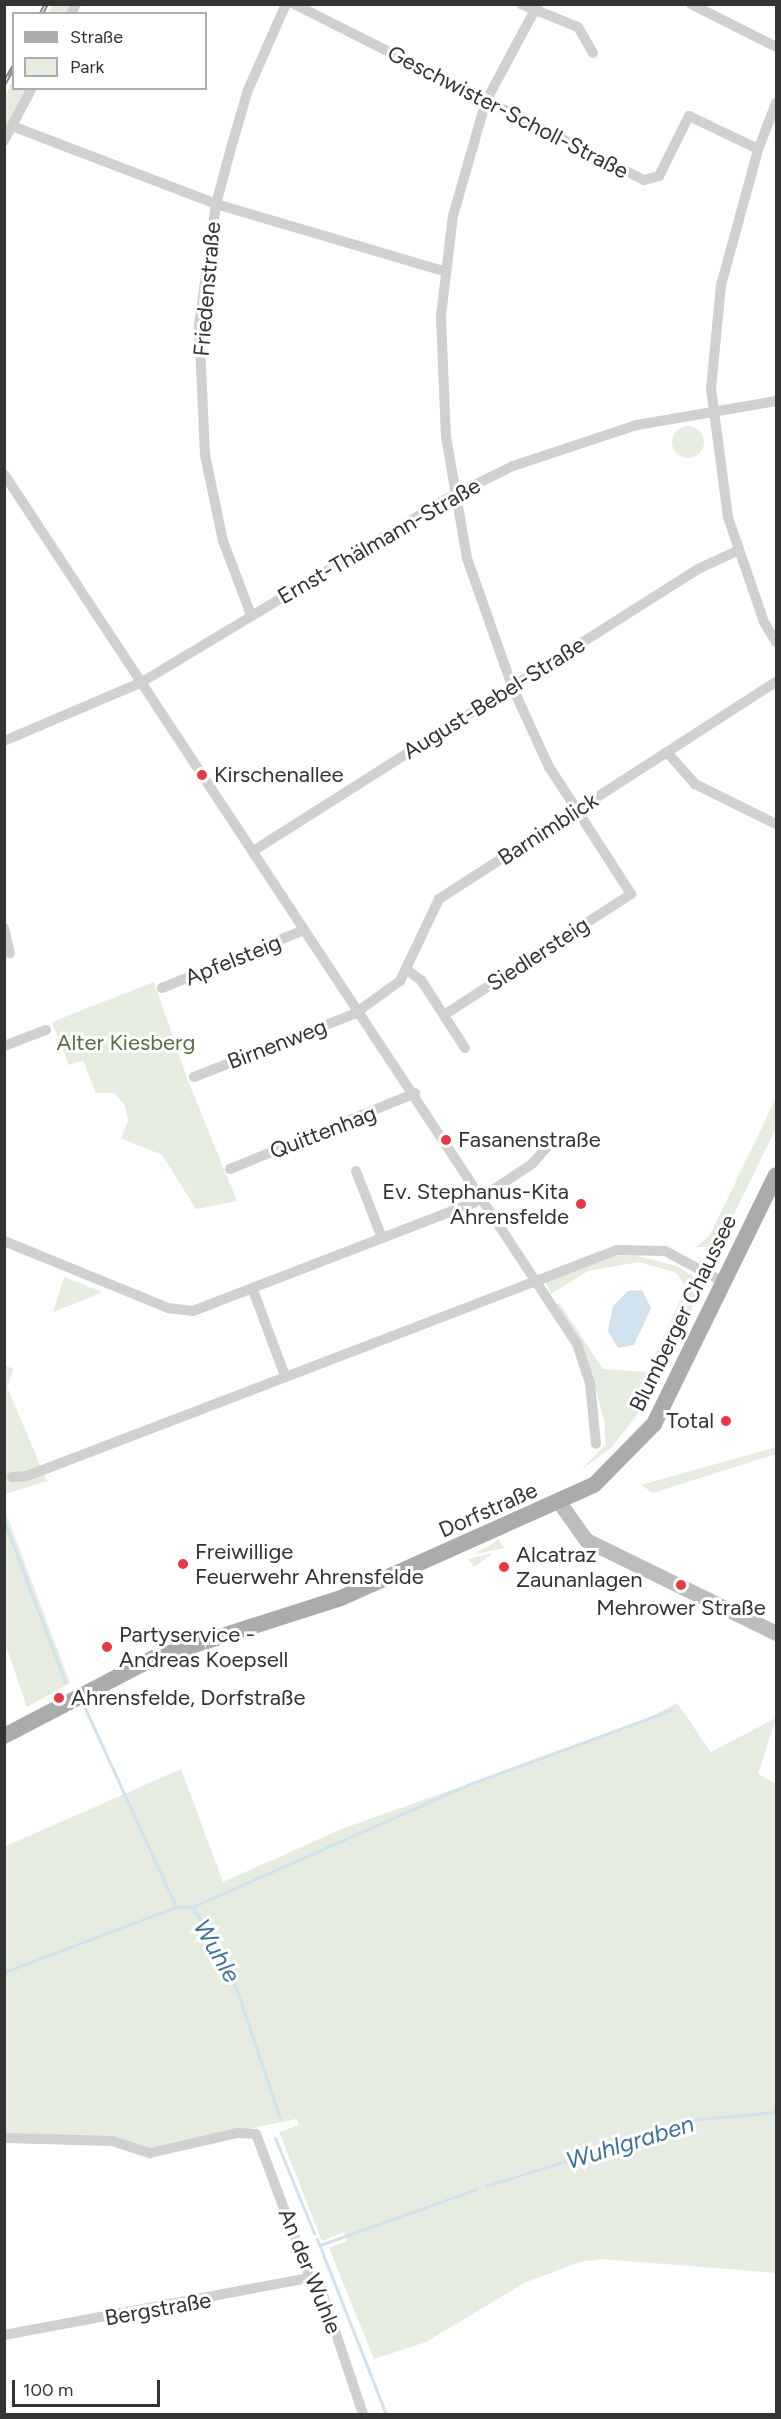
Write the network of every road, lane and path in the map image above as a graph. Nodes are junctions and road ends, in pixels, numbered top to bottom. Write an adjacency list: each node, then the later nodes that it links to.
1 (286, 4): 14 (street, Friedenstraße)
2 (294, 4): 9 (street, Geschwister-Scholl-Straße)
3 (521, 4): 5 (street)
4 (691, 4): 6 (street)
5 (537, 7): 7 (street); 9 (street)
6 (777, 47)
7 (593, 53)
8 (31, 90): 11 (street)
9 (486, 101): 13 (street, Geschwister-Scholl-Straße); 15 (street)
10 (777, 103): 13 (street)
11 (12, 126): 12 (street); 14 (street)
12 (4, 141)
13 (758, 149): 17 (street)
14 (216, 204): 15 (street); 21 (street, Friedenstraße)
15 (444, 271): 19 (street)
16 (777, 400): 17 (street, Ernst-Thälmann-Straße)
17 (711, 409): 19 (street, Ernst-Thälmann-Straße); 20 (street)
18 (4, 474): 23 (street)
19 (454, 495): 21 (street, Ernst-Thälmann-Straße); 25 (street)
20 (737, 551): 22 (street); 25 (street, August-Bebel-Straße)
21 (251, 615): 23 (street, Ernst-Thälmann-Straße)
22 (777, 642)
23 (142, 682): 26 (street, Ernst-Thälmann-Straße); 30 (street)
24 (777, 682): 27 (street, Barnimblick)
25 (512, 686): 28 (street); 30 (street, August-Bebel-Straße)
26 (4, 741)
27 (667, 752): 28 (street, Barnimblick); 29 (street)
28 (577, 810): 34 (street, Barnimblick); 37 (street, Siedlersteig)
29 (777, 824)
30 (253, 851): 32 (street)
31 (4, 928): 33 (street)
32 (304, 930): 35 (street, Apfelsteig); 36 (street)
33 (10, 953)
34 (407, 970): 36 (street, Barnimblick); 37 (street)
35 (162, 988)
36 (360, 1010): 41 (street, Birnenweg); 42 (street)
37 (444, 1015): 40 (street)
38 (46, 1030): 39 (street)
39 (4, 1046)
40 (465, 1048)
41 (194, 1077)
42 (415, 1093): 44 (street, Quittenhag); 47 (street)
43 (551, 1142): 47 (street)
44 (230, 1169)
45 (356, 1171): 48 (street)
46 (777, 1174): 51 (main road, Blumberger Chaussee)
47 (484, 1197): 48 (street); 50 (street)
48 (382, 1238): 52 (street)
49 (4, 1241): 52 (street)
50 (535, 1279): 51 (street); 53 (street); 54 (street)
51 (723, 1282): 56 (main road, Blumberger Chaussee)
52 (253, 1290): 53 (street)
53 (285, 1376): 55 (street)
54 (596, 1444)
55 (12, 1477)
56 (559, 1502): 57 (main road); 58 (main road, Dorfstraße)
57 (777, 1633)
58 (4, 1736)
59 (4, 2138): 60 (street, An der Wuhle)
60 (310, 2278): 61 (street, Bergstraße); 62 (street, An der Wuhle)
61 (4, 2335)
62 (363, 2415)

